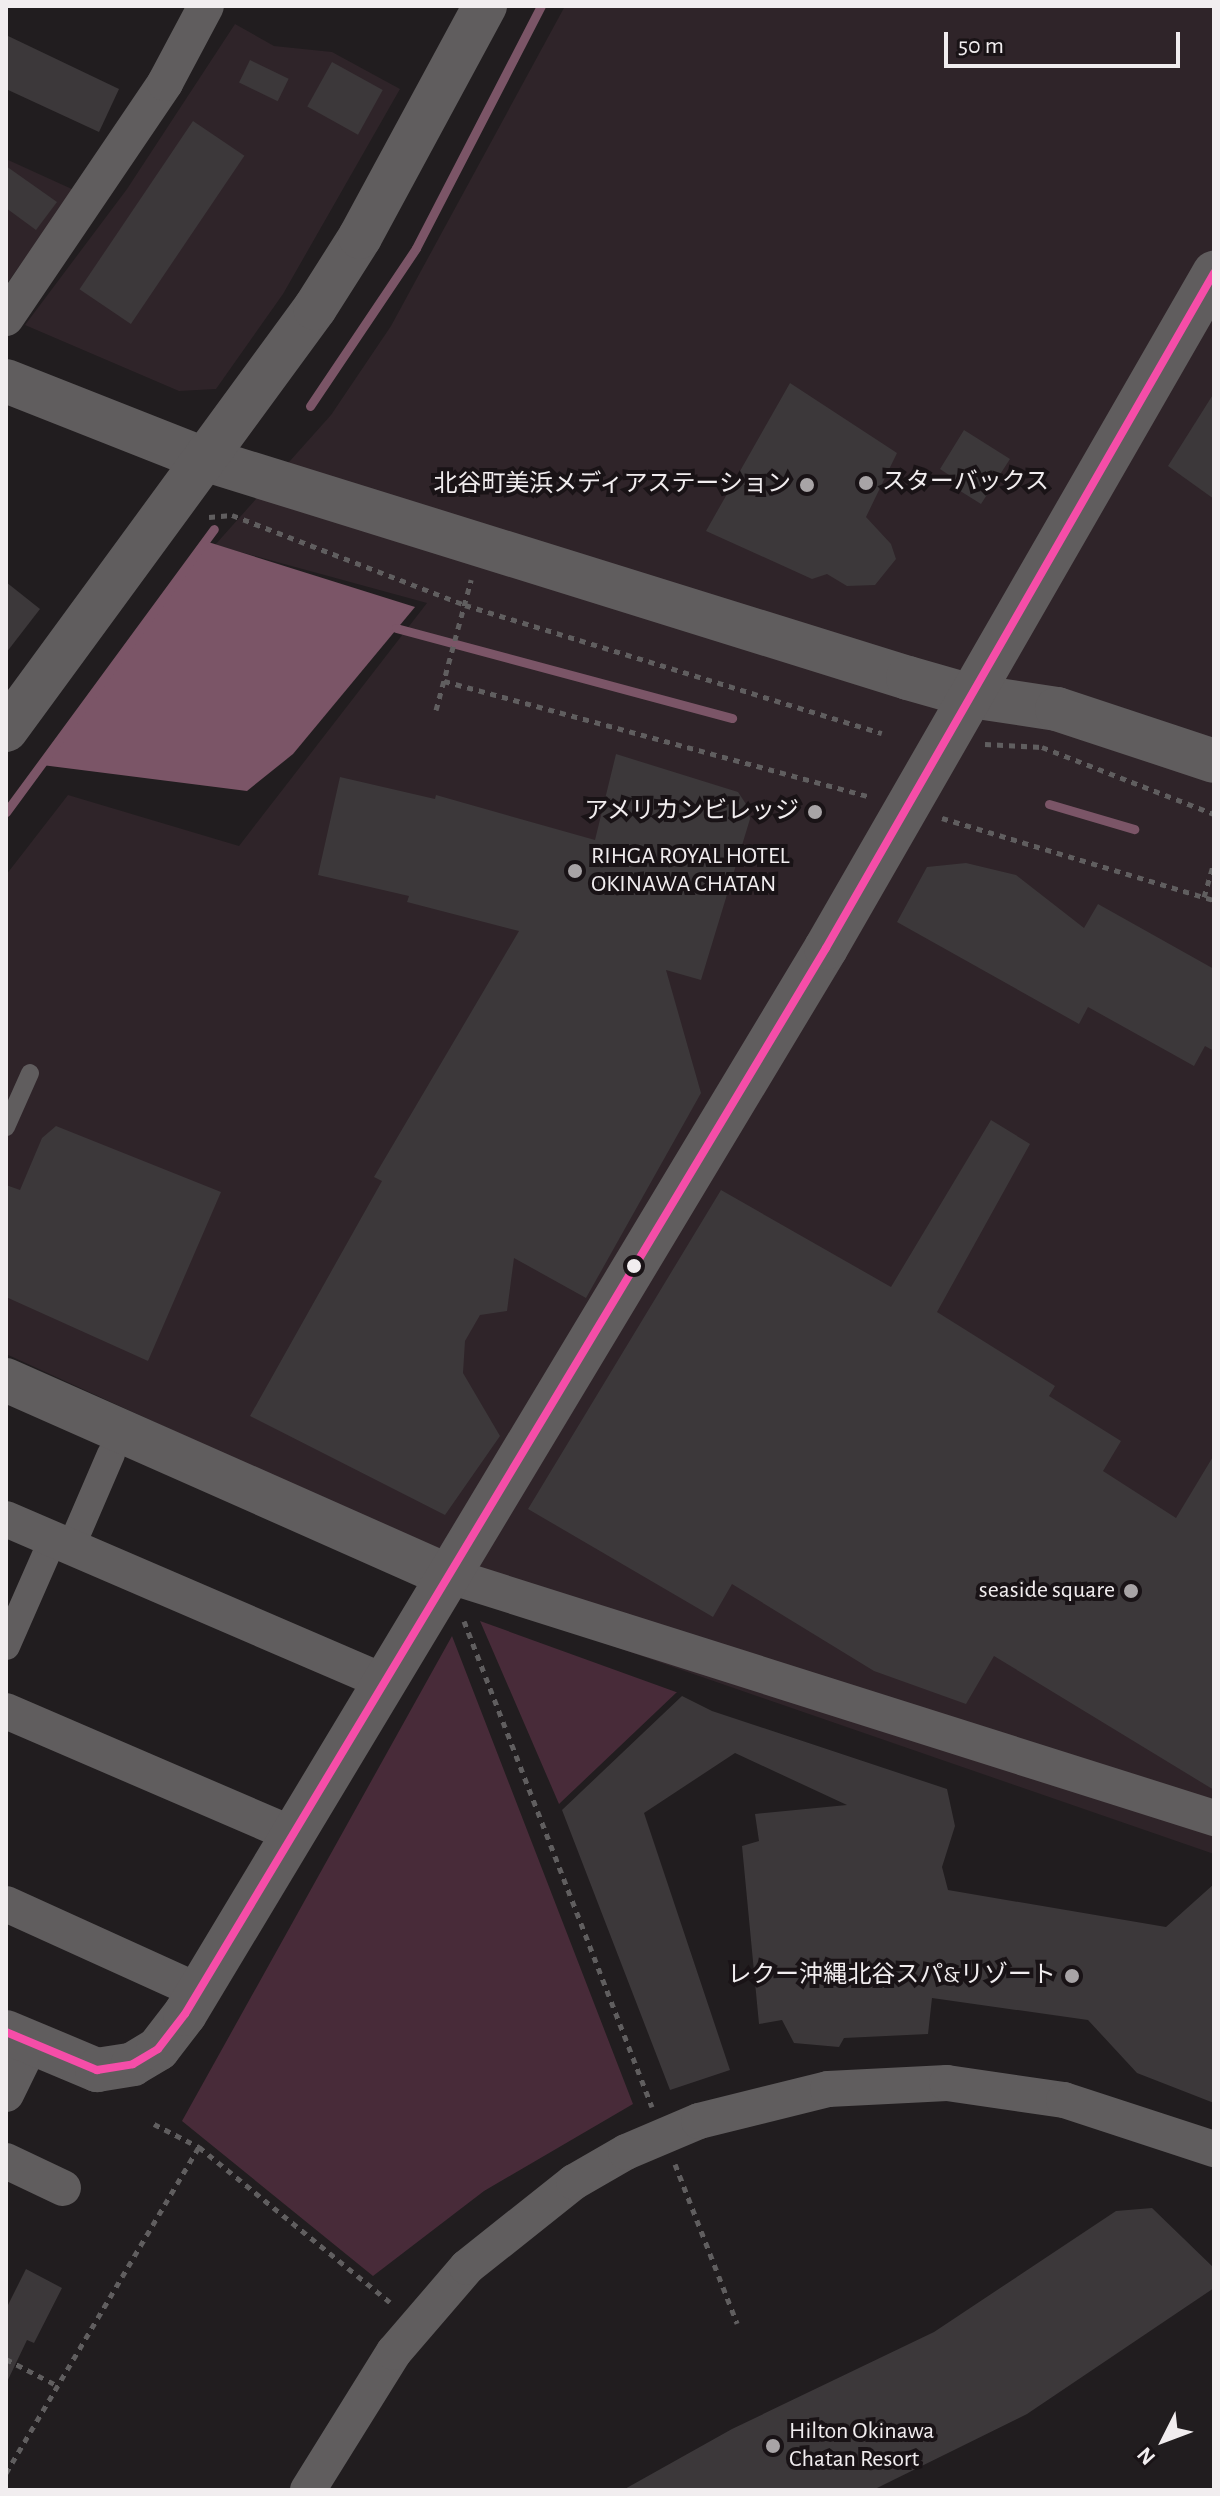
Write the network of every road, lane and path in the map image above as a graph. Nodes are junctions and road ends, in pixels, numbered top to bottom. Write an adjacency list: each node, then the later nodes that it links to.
1 (206, 6): 4 (street)
2 (485, 6): 6 (street)
3 (1214, 273): 10 (street)
4 (6, 318)
5 (6, 381): 6 (street)
6 (207, 460): 10 (street); 12 (street)
7 (203, 520): 13 (path)
8 (461, 617): 9 (path)
9 (444, 681): 11 (path); 16 (path)
10 (971, 696): 15 (street); 16 (street)
11 (436, 710)
12 (6, 730)
13 (882, 733)
14 (975, 753): 17 (path)
15 (1214, 761)
16 (906, 807): 19 (path); 27 (street)
17 (1214, 814)
18 (1214, 862): 19 (path)
19 (1204, 897): 20 (path)
20 (1214, 900)
21 (30, 1073): 22 (lane)
22 (6, 1127)
23 (6, 1380): 27 (street)
24 (111, 1454): 26 (street)
25 (6, 1519): 26 (street)
26 (62, 1543): 28 (street); 29 (street)
27 (447, 1575): 29 (street); 31 (street); 37 (path)
28 (6, 1646)
29 (382, 1681): 32 (street)
30 (6, 1711): 32 (street)
31 (1214, 1818)
32 (291, 1834): 34 (street)
33 (6, 1904): 34 (street)
34 (198, 1991): 35 (street)
35 (19, 2037): 36 (street)
36 (6, 2094)
37 (652, 2107)
38 (154, 2124): 39 (path)
39 (199, 2147): 44 (path); 47 (path)
40 (1214, 2149): 49 (street)
41 (673, 2160): 45 (path)
42 (6, 2161): 43 (street)
43 (63, 2188)
44 (390, 2302)
45 (737, 2323)
46 (6, 2359): 47 (path)
47 (58, 2386): 48 (path)
48 (6, 2473)
49 (308, 2490)

